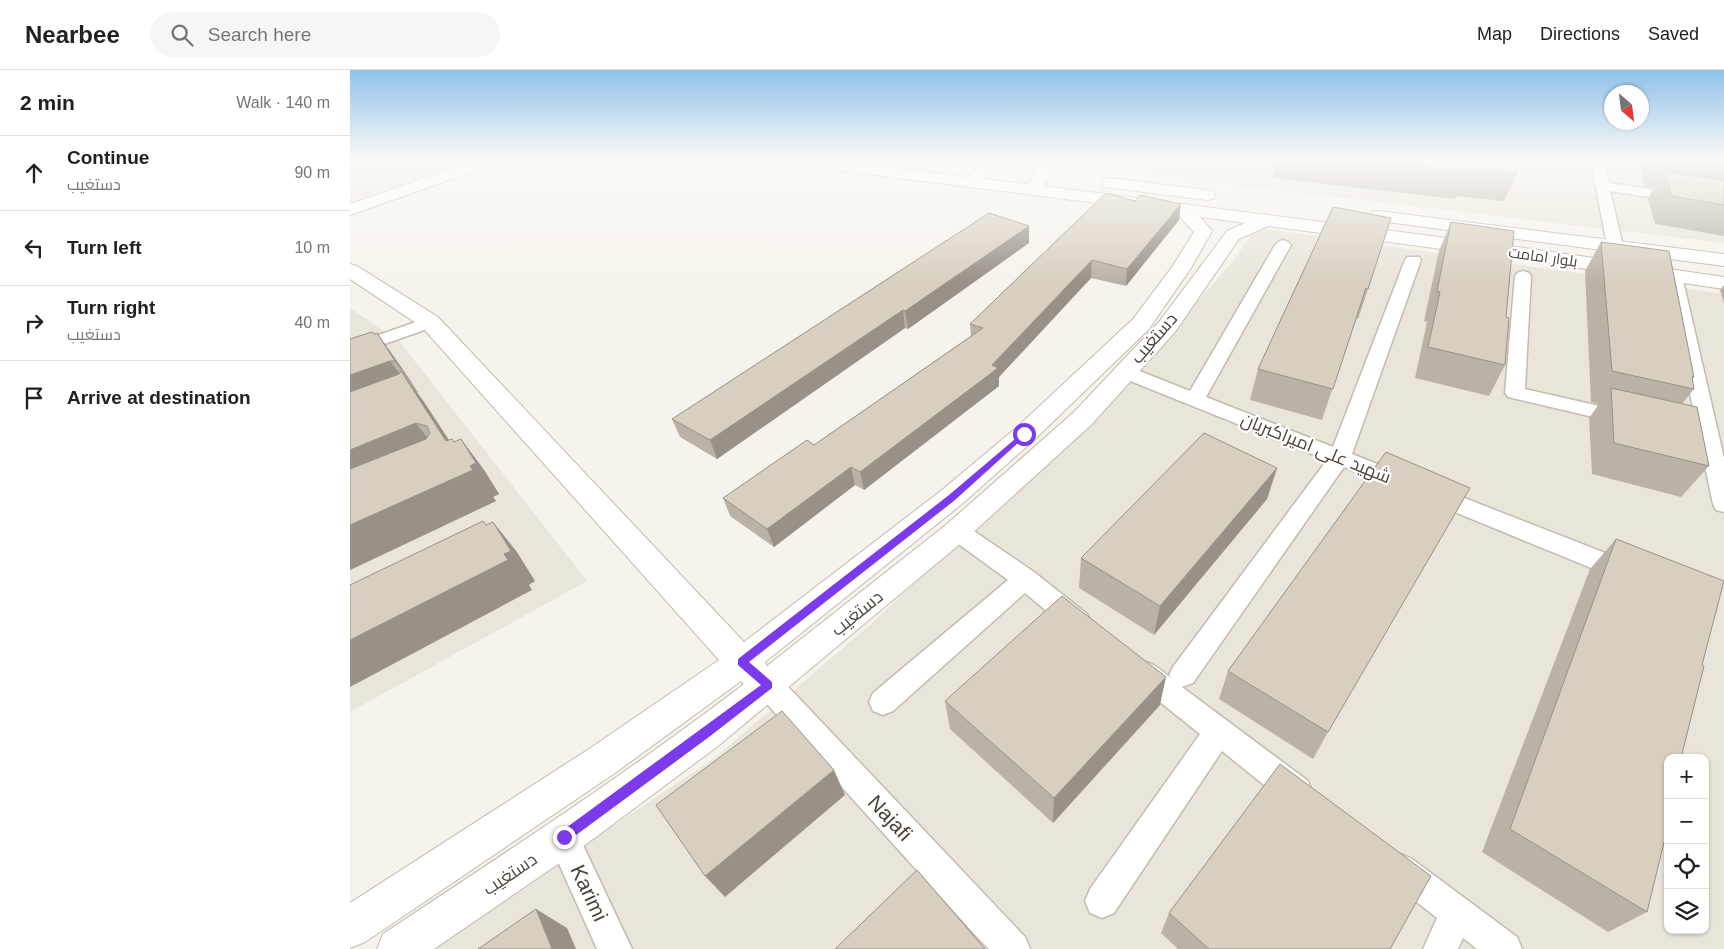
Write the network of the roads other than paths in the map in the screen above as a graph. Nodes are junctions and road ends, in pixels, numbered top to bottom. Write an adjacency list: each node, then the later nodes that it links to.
1 (375, 201): 7 (street)
2 (1119, 201): 6 (street, بلوار امامت)
3 (1605, 201): 13 (street)
4 (1704, 201): 5 (street)
5 (1724, 204)
6 (1166, 207): 9 (street, بلوار امامت); 10 (street)
7 (350, 210)
8 (1361, 214): 13 (street, بلوار امامت)
9 (1265, 221): 11 (street); 18 (street, بلوار امامت)
10 (1203, 231): 11 (street); 32 (street, دستغیب)
11 (1233, 235): 22 (street, دستغیب)
12 (1283, 245): 23 (street)
13 (1615, 246): 15 (street, بلوار امامت)
14 (1413, 260): 27 (street)
15 (1724, 260)
16 (350, 270): 20 (street)
17 (1523, 276): 24 (street)
18 (1674, 276): 19 (street, بلوار امامت); 26 (street)
19 (1724, 283)
20 (430, 322): 21 (street); 32 (street)
21 (350, 351)
22 (1125, 372): 23 (street, شهید علی امیراکبریان); 29 (street, دستغیب)
23 (1195, 399): 27 (street, شهید علی امیراکبریان)
24 (1641, 422)
25 (1660, 427): 26 (street)
26 (1709, 438): 28 (street)
27 (1340, 457): 31 (street, شهید علی امیراکبریان); 33 (street)
28 (1724, 504)
29 (957, 531): 30 (street); 34 (street, دستغیب)
30 (1025, 579): 35 (street); 36 (street)
31 (1647, 580)
32 (742, 662): 34 (street); 42 (street, دستغیب)
33 (1183, 675)
34 (768, 685): 38 (street, دستغیب); 45 (street, Najafi)
35 (883, 702)
36 (1218, 733): 37 (street); 40 (street)
37 (1314, 805)
38 (564, 837): 43 (street, دستغیب); 44 (street, Karimi)
39 (1377, 852): 41 (street)
40 (1102, 901)
41 (1457, 912): 46 (street); 47 (street)
42 (350, 927)
43 (398, 949)
44 (616, 949)
45 (1013, 949)
46 (1440, 949)
47 (1505, 949)

